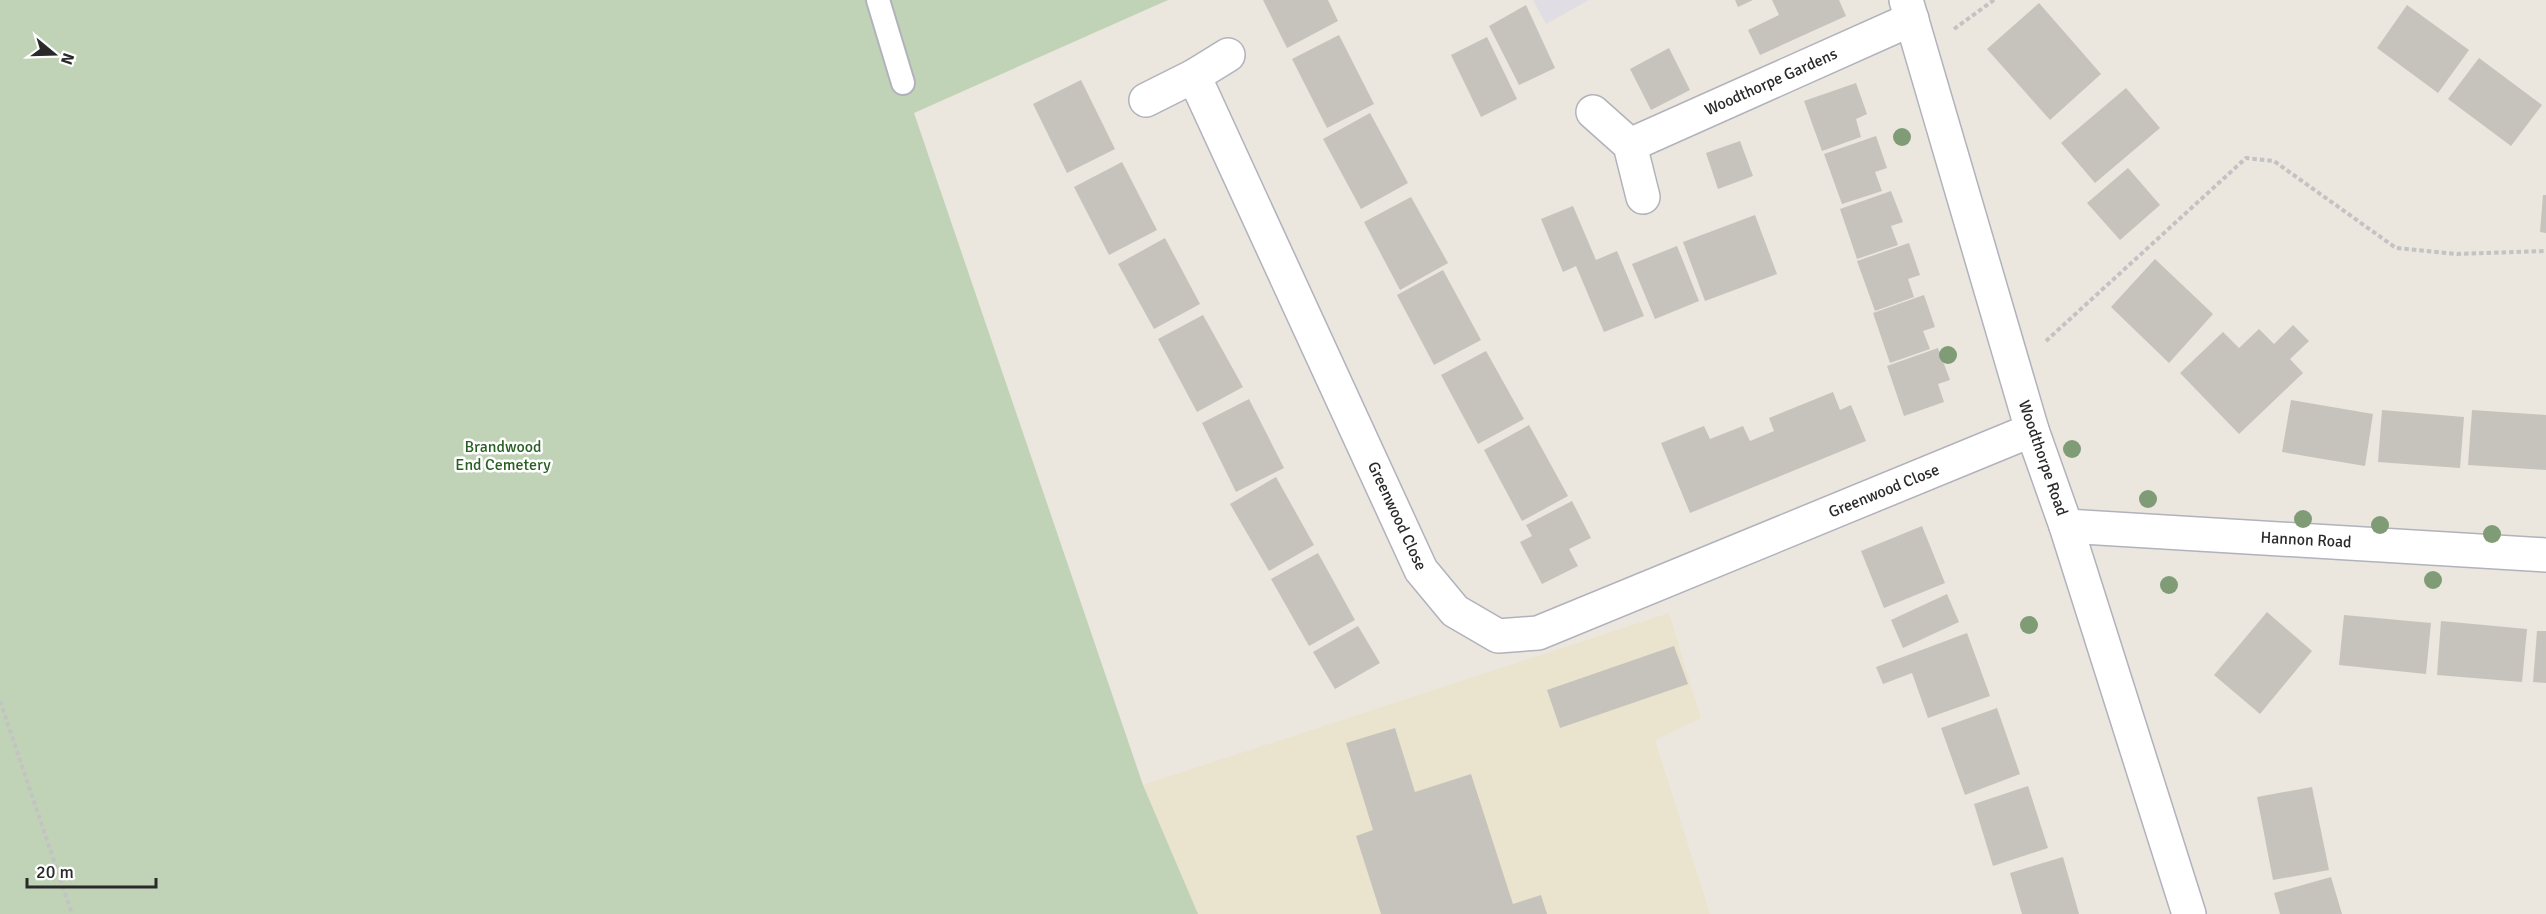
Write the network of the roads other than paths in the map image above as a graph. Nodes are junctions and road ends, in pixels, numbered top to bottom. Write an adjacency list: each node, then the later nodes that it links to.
1 (878, 0): 5 (lane)
2 (1909, 9): 8 (street, Woodthorpe Gardens); 10 (street, Woodthorpe Road)
3 (1228, 55): 4 (street)
4 (1194, 76): 6 (street); 10 (street, Greenwood Close)
5 (903, 83)
6 (1146, 100)
7 (1593, 112): 8 (street)
8 (1630, 145): 9 (street)
9 (1643, 197)
10 (2032, 430): 11 (street, Woodthorpe Road)
11 (2066, 526): 12 (street, Hannon Road); 13 (street, Woodthorpe Road)
12 (2546, 555)
13 (2189, 914)

